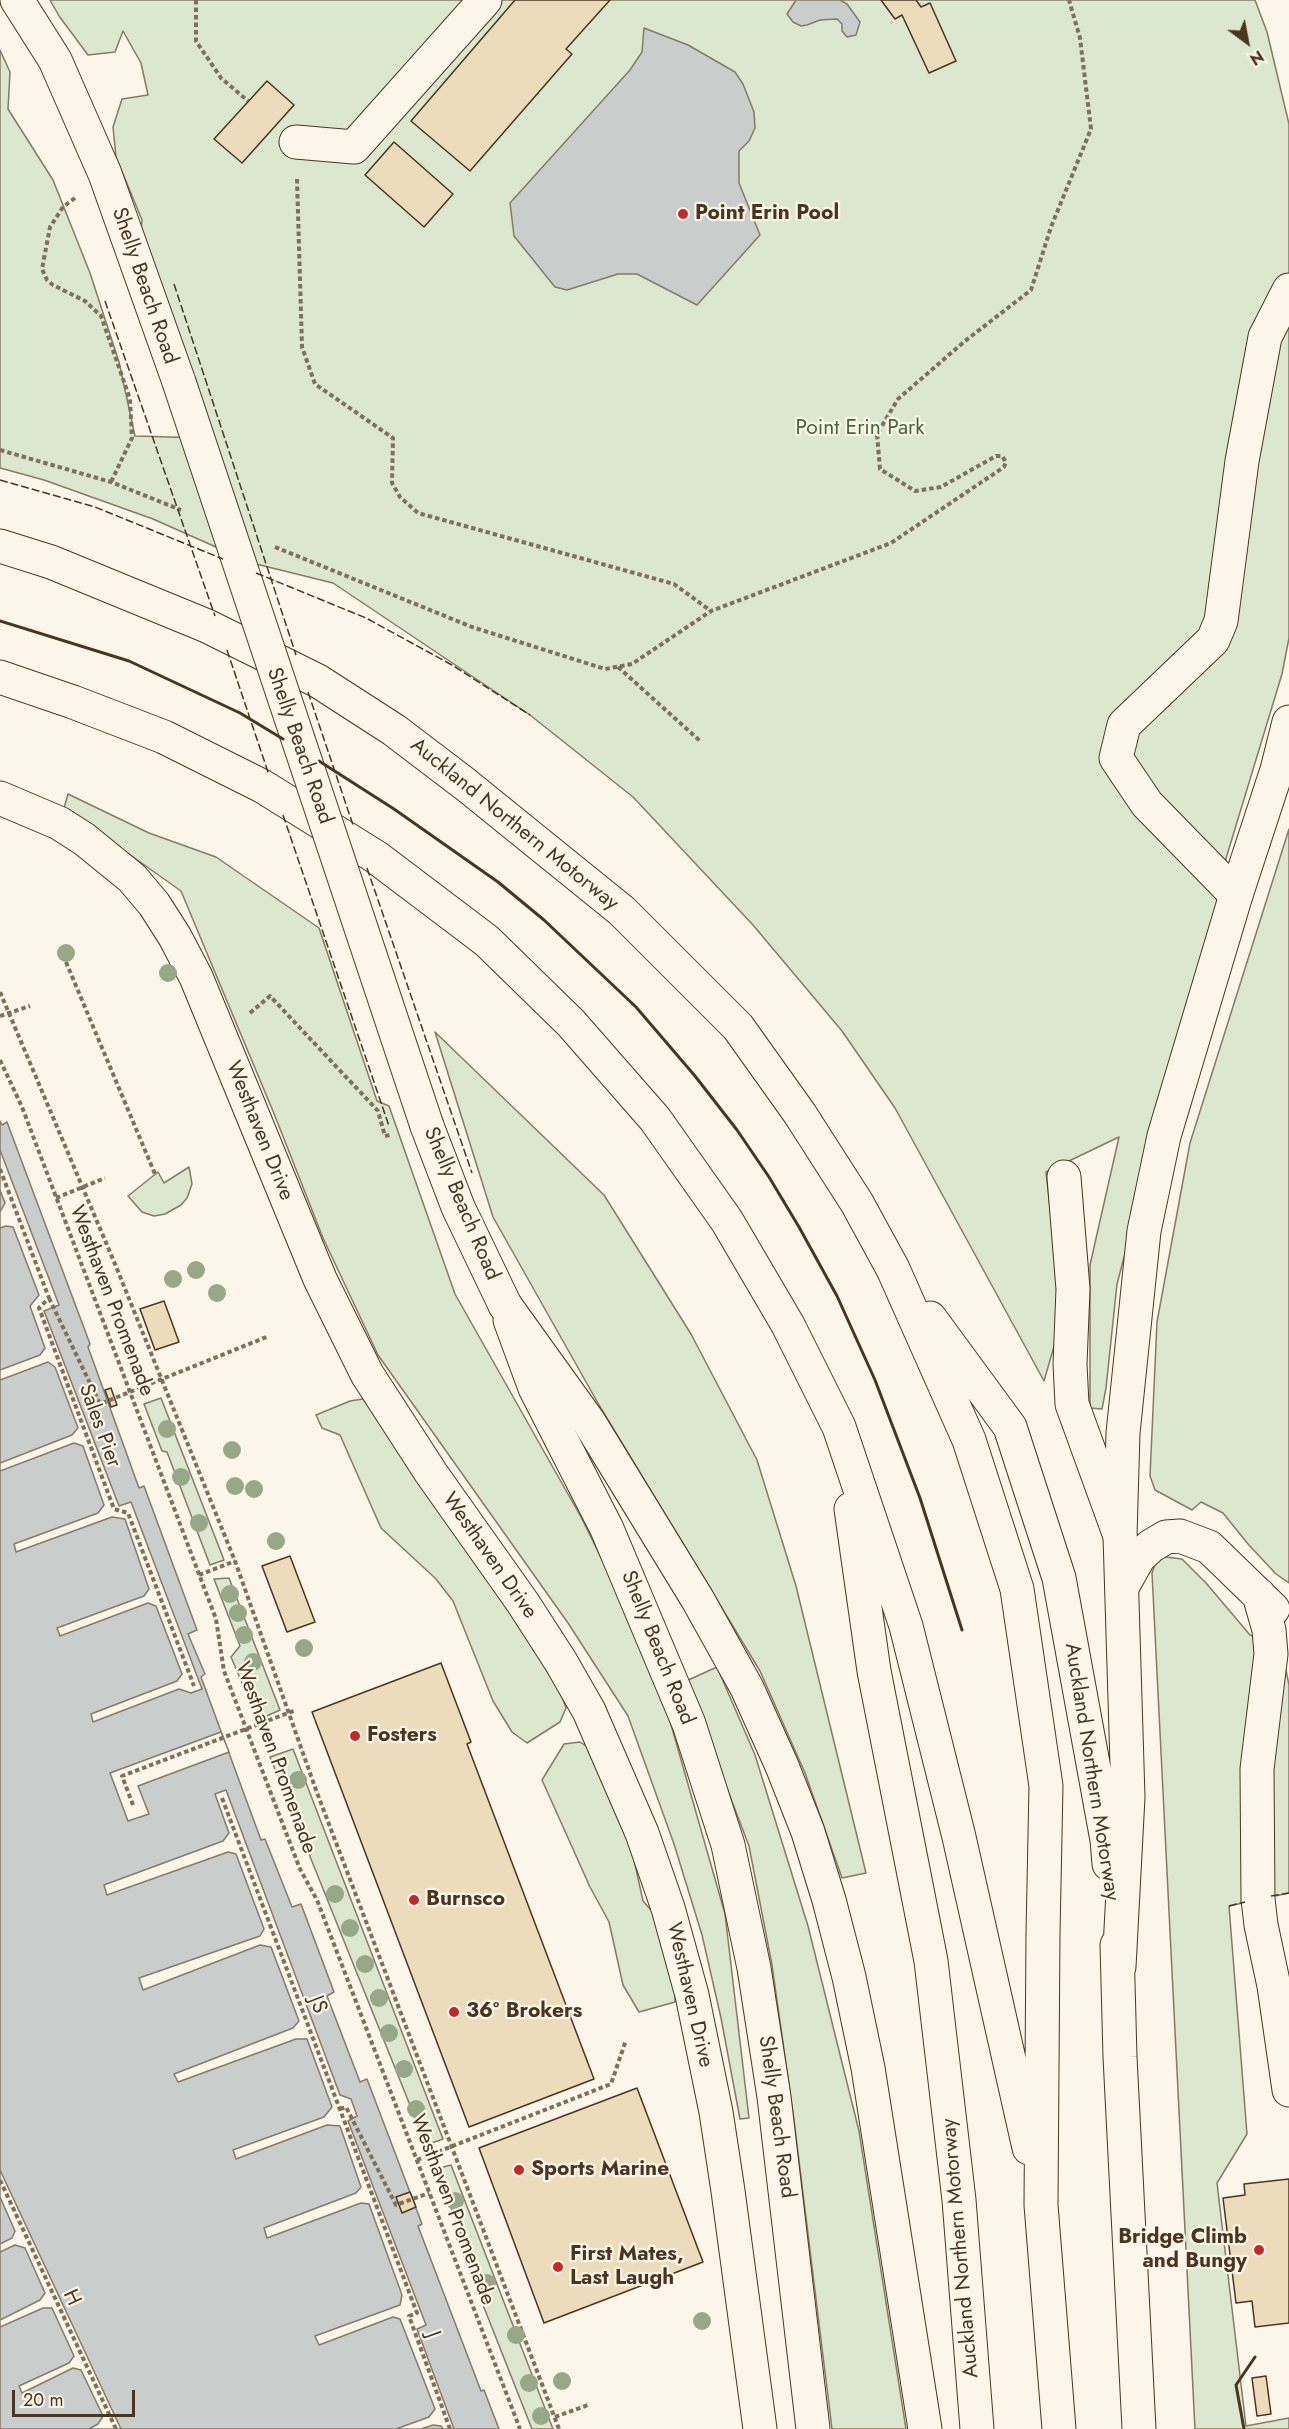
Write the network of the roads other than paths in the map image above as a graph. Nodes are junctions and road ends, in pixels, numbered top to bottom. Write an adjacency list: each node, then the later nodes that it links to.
1 (17, 0): 12 (main road, Shelly Beach Road, bridge)
2 (485, 0): 3 (main road)
3 (296, 142)
4 (1289, 290): 9 (main road)
5 (0, 546): 11 (main road, Auckland Northern Motorway)
6 (0, 676): 13 (main road, Auckland Northern Motorway)
7 (1289, 722): 9 (main road)
8 (0, 798): 21 (main road, Westhaven Drive)
9 (1236, 895): 14 (main road)
10 (1064, 1178): 14 (main road)
11 (893, 1269): 18 (main road, Auckland Northern Motorway); 20 (main road, Auckland Northern Motorway)
12 (505, 1305): 22 (main road, Shelly Beach Road); 23 (main road)
13 (839, 1427): 20 (main road, Auckland Northern Motorway); 24 (main road, Auckland Northern Motorway)
14 (1120, 1536): 15 (main road)
15 (1122, 1587): 16 (main road); 18 (main road)
16 (1259, 1595): 17 (main road); 19 (main road)
17 (1289, 1626)
18 (1119, 1967): 26 (main road, Auckland Northern Motorway)
19 (1289, 2090)
20 (1041, 2205): 25 (main road, Auckland Northern Motorway)
21 (760, 2429)
22 (813, 2429)
23 (925, 2429)
24 (977, 2429)
25 (1059, 2429)
26 (1139, 2429)

